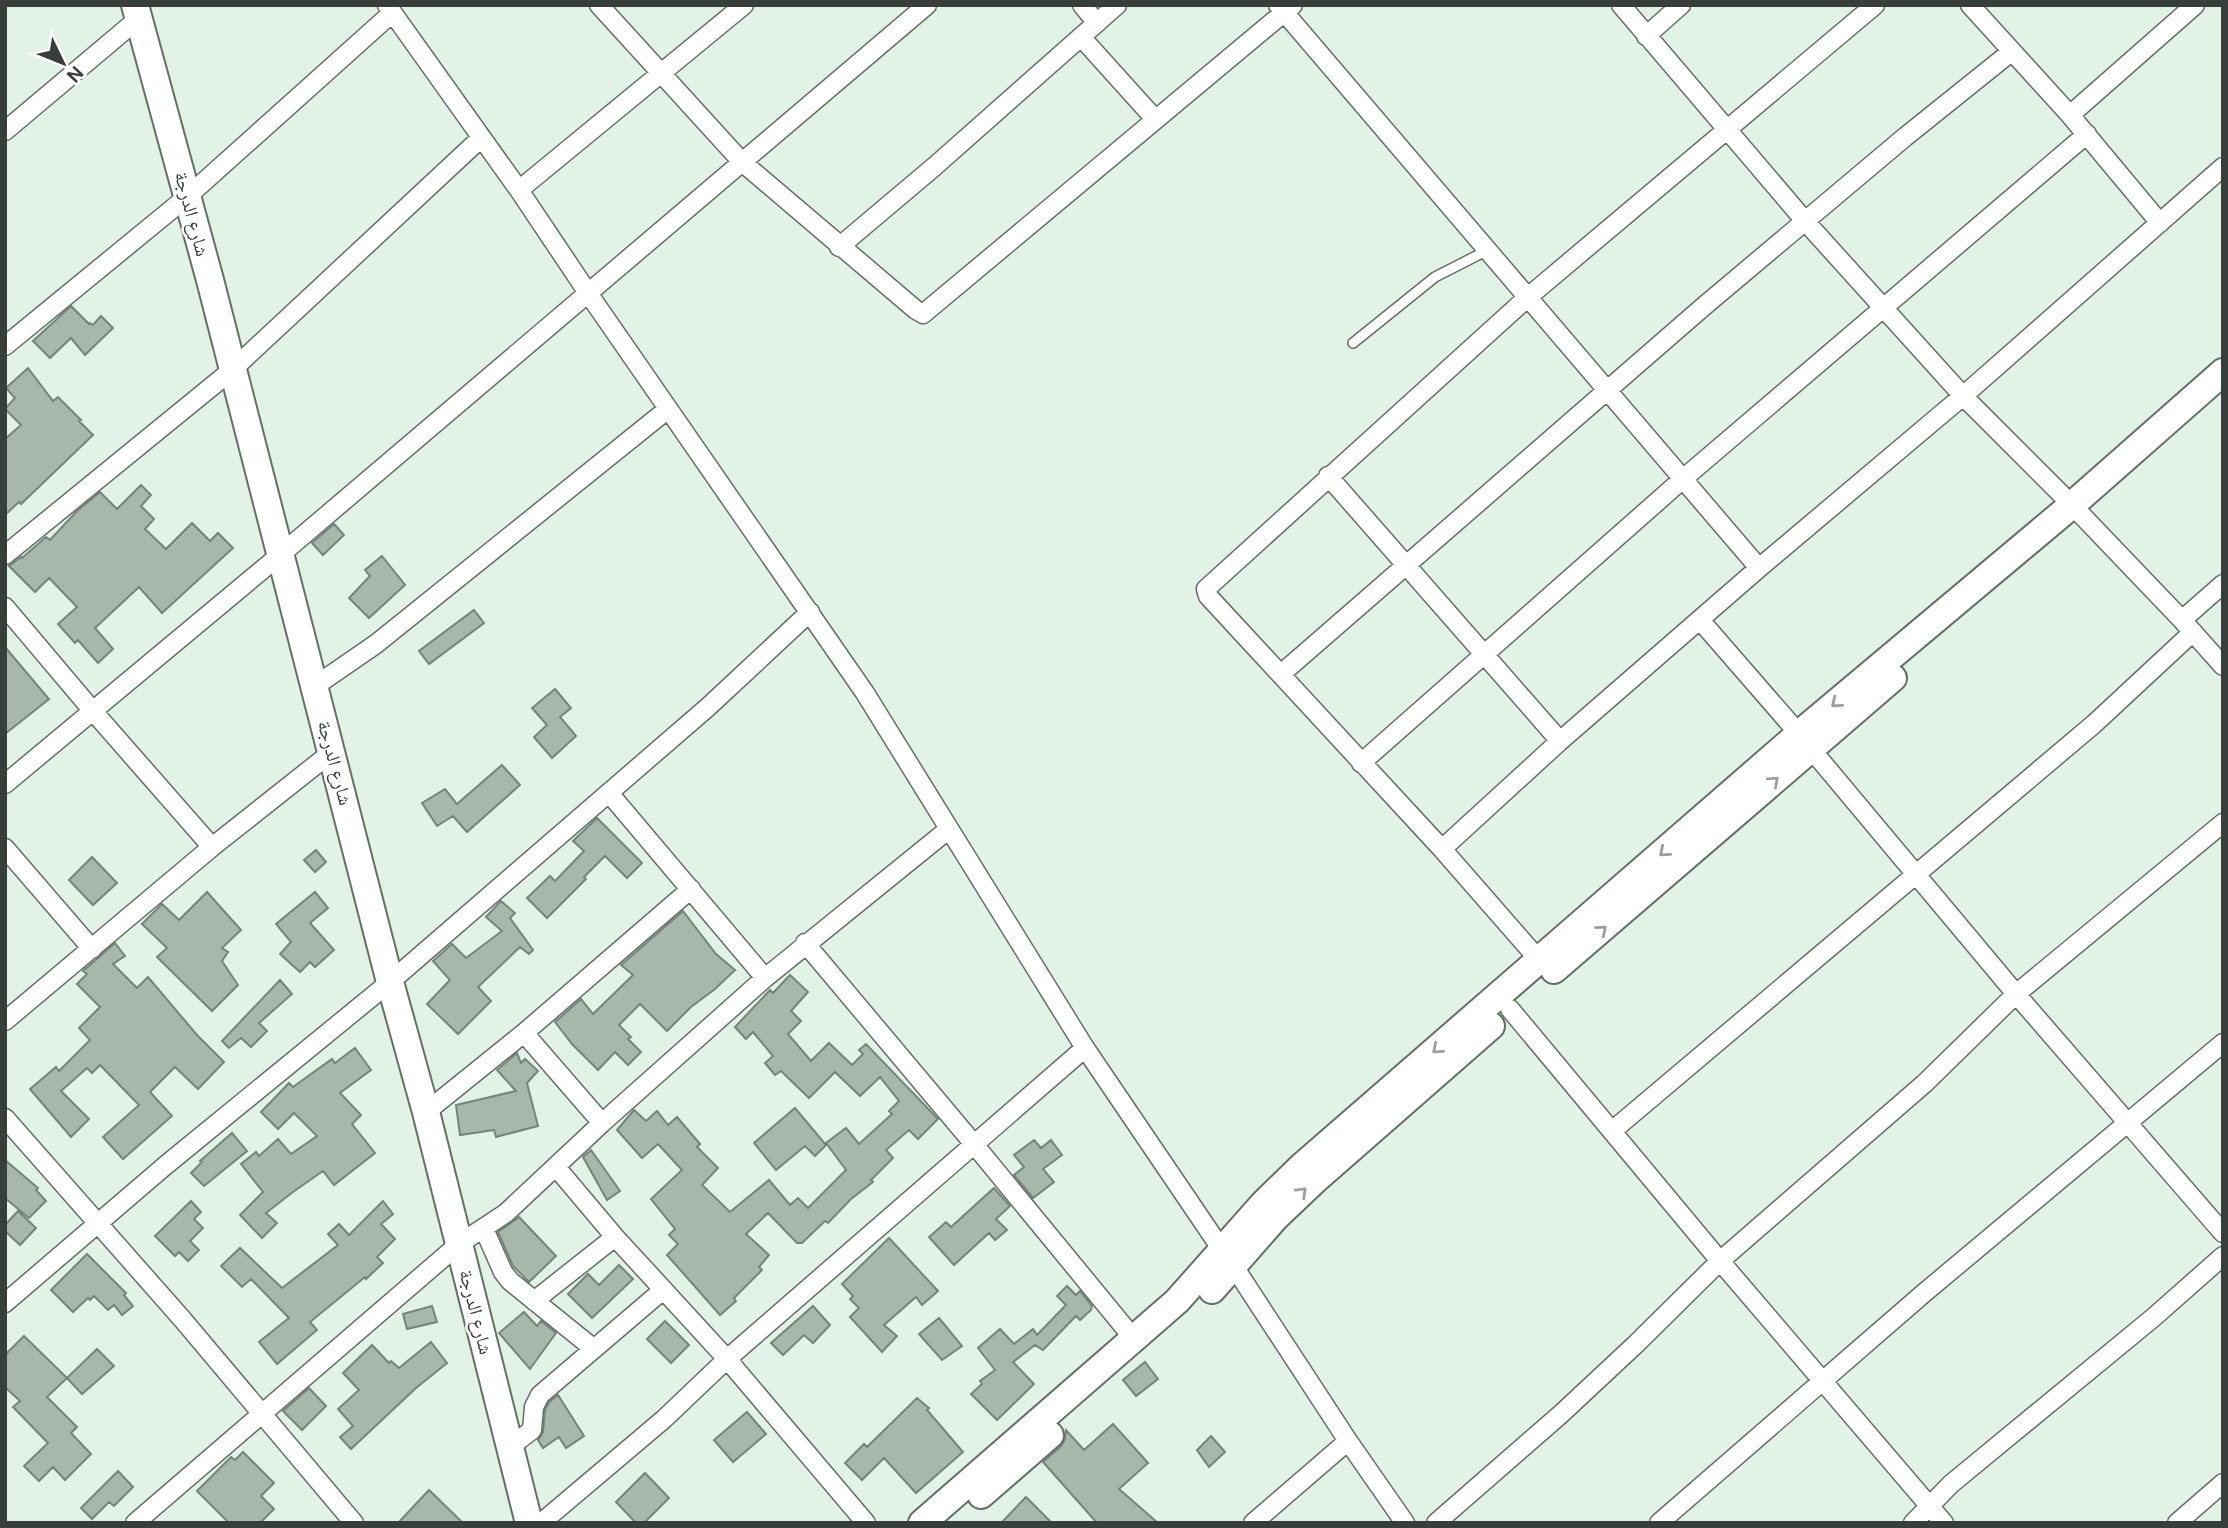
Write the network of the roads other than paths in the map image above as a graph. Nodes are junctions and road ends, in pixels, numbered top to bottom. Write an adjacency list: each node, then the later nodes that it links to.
1 (598, 5): 18 (street)
2 (744, 5): 18 (street)
3 (927, 5): 25 (street)
4 (1082, 5): 14 (street)
5 (1117, 5): 14 (street)
6 (1621, 5): 15 (street)
7 (1681, 5): 15 (street)
8 (1875, 5): 21 (street)
9 (1970, 5): 17 (street)
10 (2195, 5): 19 (street)
11 (1285, 8): 20 (street); 32 (street)
12 (389, 9): 24 (street); 28 (street)
13 (136, 12): 22 (street); 28 (street, شارع الدرجة)
14 (1097, 23): 16 (street)
15 (1646, 36): 21 (street)
16 (1082, 38): 20 (street); 31 (street)
17 (2011, 52): 19 (street); 29 (street)
18 (662, 74): 25 (street); 27 (street)
19 (2070, 115): 23 (street)
20 (1155, 119): 31 (street)
21 (1728, 130): 29 (street); 34 (street)
22 (5, 131)
23 (2087, 134): 30 (street); 35 (street)
24 (481, 138): 27 (street); 38 (street)
25 (742, 162): 31 (street); 33 (street)
26 (2223, 167): 30 (street)
27 (519, 190): 33 (street)
28 (188, 196): 37 (street); 38 (street, شارع الدرجة)
29 (1805, 221): 35 (street); 40 (street)
30 (2160, 223): 42 (street)
31 (839, 247)
32 (1488, 250): 34 (street); 36 (lane)
33 (588, 293): 43 (street); 48 (street)
34 (1528, 297): 40 (street); 44 (street)
35 (1884, 308): 42 (street); 45 (street)
36 (1353, 343)
37 (5, 346)
38 (232, 370): 47 (street); 48 (street, شارع الدرجة)
39 (2223, 372): 46 (street)
40 (1607, 390): 45 (street); 49 (street)
41 (2223, 393): 46 (street)
42 (1963, 396): 46 (street); 50 (street)
43 (668, 409): 53 (street); 59 (street)
44 (1328, 476): 49 (street); 58 (street)
45 (1684, 478): 50 (street); 56 (street)
46 (2078, 511): 55 (street); 62 (street)
47 (5, 555)
48 (280, 555): 59 (street, شارع الدرجة); 60 (street)
49 (1404, 566): 56 (street); 58 (street)
50 (1759, 568): 54 (street)
51 (2223, 584): 55 (street)
52 (5, 607): 60 (street)
53 (810, 612): 66 (street); 68 (street)
54 (1700, 620): 61 (street); 62 (street)
55 (2188, 626): 57 (street); 72 (street)
56 (1483, 654): 61 (street); 64 (street)
57 (2223, 666)
58 (1281, 674): 64 (street)
59 (315, 686): 63 (street, شارع الدرجة)
60 (92, 710): 65 (street); 69 (street)
61 (1560, 741): 71 (street)
62 (1805, 741): 72 (street); 76 (street, one-way to 76); 80 (street, one-way to 62)
63 (332, 752): 69 (street); 78 (street, شارع الدرجة)
64 (1361, 763): 71 (street)
65 (5, 784)
66 (609, 793): 73 (street); 78 (street)
67 (2223, 822): 79 (street)
68 (949, 829): 74 (street); 84 (street)
69 (212, 847): 75 (street)
70 (5, 848): 75 (street)
71 (1442, 849): 76 (street)
72 (1917, 874): 79 (street); 89 (street)
73 (691, 889): 77 (street); 82 (street)
74 (805, 943): 77 (street); 90 (street)
75 (92, 949): 81 (street)
76 (1539, 960): 98 (street, one-way to 98)
77 (765, 978): 87 (street)
78 (390, 982): 85 (street, شارع الدرجة); 92 (street)
79 (2016, 994): 88 (street); 99 (street)
80 (1510, 1009): 89 (street); 98 (street, one-way to 80)
81 (5, 1021)
82 (524, 1033): 85 (street); 87 (street)
83 (2223, 1043): 88 (street)
84 (1085, 1048): 90 (street); 98 (street)
85 (426, 1112): 96 (street, شارع الدرجة)
86 (5, 1118): 92 (street)
87 (601, 1123): 91 (street)
88 (2126, 1123): 94 (street); 106 (street)
89 (1612, 1131): 99 (street)
90 (974, 1143): 103 (street); 105 (street)
91 (556, 1167): 93 (street); 95 (street)
92 (98, 1225): 102 (street); 107 (street)
93 (484, 1229): 96 (street); 101 (street)
94 (2223, 1233)
95 (615, 1237): 100 (street); 101 (street)
96 (458, 1244): 107 (street); 109 (street, شارع الدرجة)
97 (2223, 1256): 111 (street)
98 (1227, 1258): 103 (street); 108 (street); 118 (street)
99 (1720, 1261): 106 (street); 121 (street)
100 (663, 1290): 104 (street); 105 (street)
101 (534, 1301): 104 (street)
102 (5, 1303)
103 (1134, 1339): 117 (street)
104 (594, 1349): 109 (street)
105 (727, 1359): 115 (street); 116 (street)
106 (1822, 1381): 111 (street); 122 (street)
107 (262, 1413): 112 (street); 113 (street)
108 (1348, 1441): 119 (street); 120 (street)
109 (511, 1446): 114 (street, شارع الدرجة)
110 (2223, 1483): 125 (street)
111 (1930, 1507): 123 (street); 124 (street)
112 (135, 1523)
113 (354, 1523)
114 (529, 1523)
115 (541, 1523)
116 (866, 1523)
117 (922, 1523)
118 (948, 1523)
119 (1253, 1523)
120 (1405, 1523)
121 (1436, 1523)
122 (1659, 1523)
123 (1913, 1523)
124 (1944, 1523)
125 (2177, 1523)

